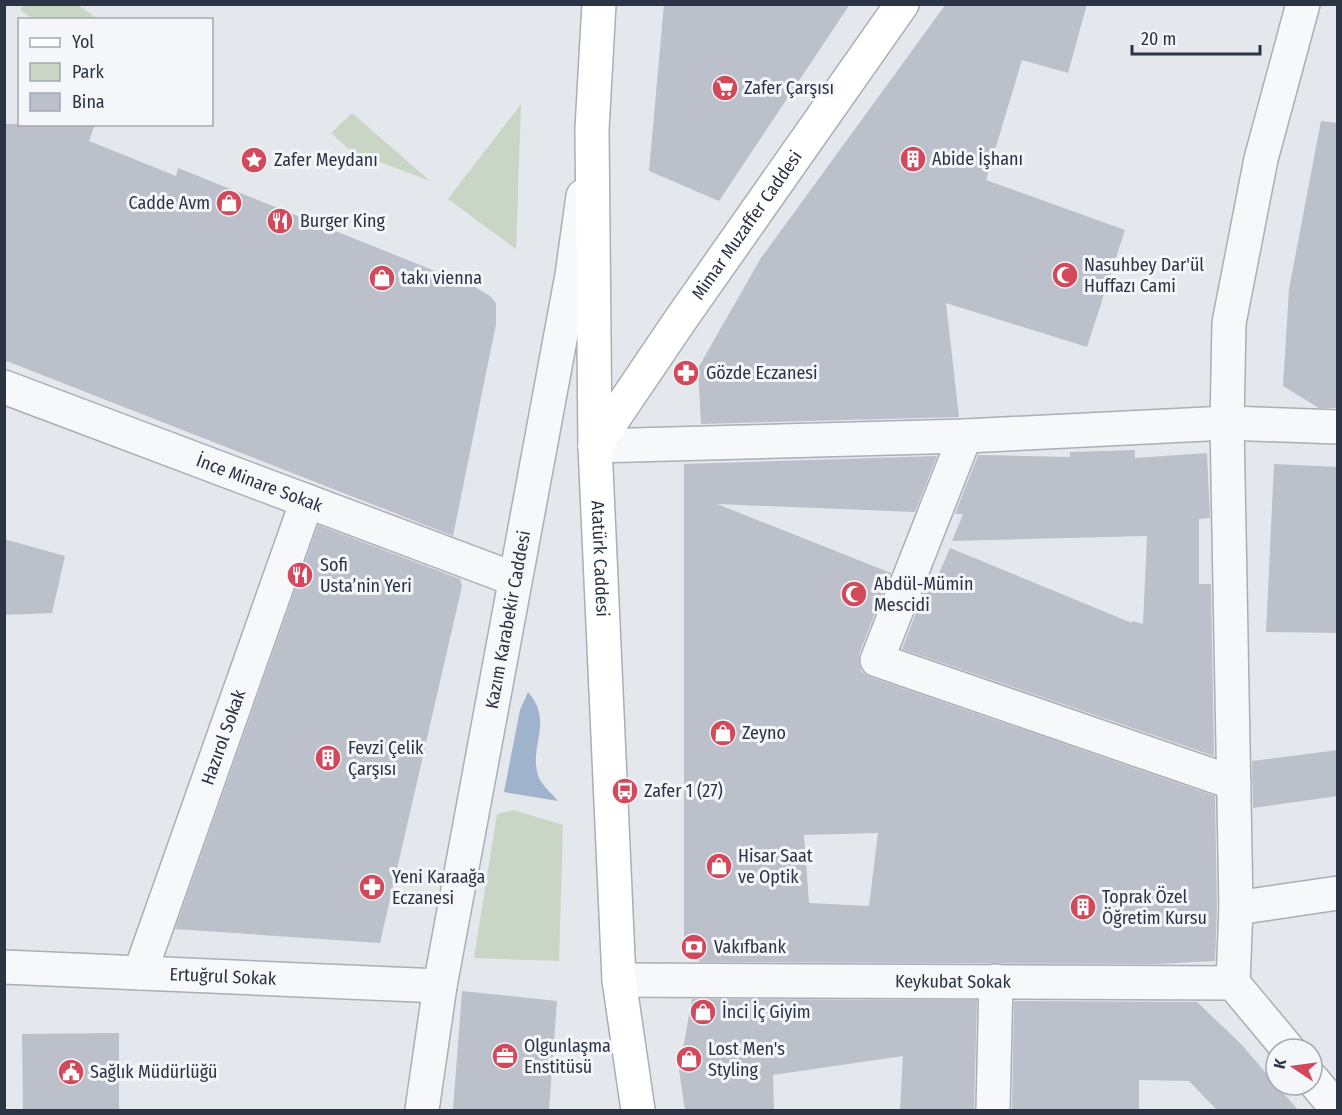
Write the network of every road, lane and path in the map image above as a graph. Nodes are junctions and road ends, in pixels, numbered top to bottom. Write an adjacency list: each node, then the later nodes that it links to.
1 (599, 4): 4 (main road, Atatürk Caddesi)
2 (902, 4): 9 (main road, Mimar Muzaffer Caddesi)
3 (1303, 4): 6 (street)
4 (592, 129): 9 (main road, Atatürk Caddesi); 11 (street, Kazım Karabekir Caddesi)
5 (4, 387): 10 (street, İnce Minare Sokak)
6 (1227, 423): 7 (street); 8 (street); 12 (street)
7 (1338, 427)
8 (965, 436): 9 (street); 12 (street)
9 (595, 446): 17 (main road, Atatürk Caddesi)
10 (307, 501): 11 (street, İnce Minare Sokak); 16 (street, Hazırol Sokak)
11 (514, 579): 20 (street, Kazım Karabekir Caddesi)
12 (1234, 783): 14 (street)
13 (1338, 893): 14 (street)
14 (1236, 908): 19 (street)
15 (4, 967): 16 (street, Ertuğrul Sokak)
16 (140, 973): 20 (street, Ertuğrul Sokak)
17 (619, 980): 18 (street, Keykubat Sokak); 24 (main road, Atatürk Caddesi)
18 (996, 981): 19 (street, Keykubat Sokak); 25 (street)
19 (1233, 984): 21 (street)
20 (440, 986): 23 (street, Kazım Karabekir Caddesi)
21 (1278, 1037)
22 (1324, 1093): 26 (street)
23 (422, 1110)
24 (638, 1110)
25 (993, 1110)
26 (1338, 1110)

